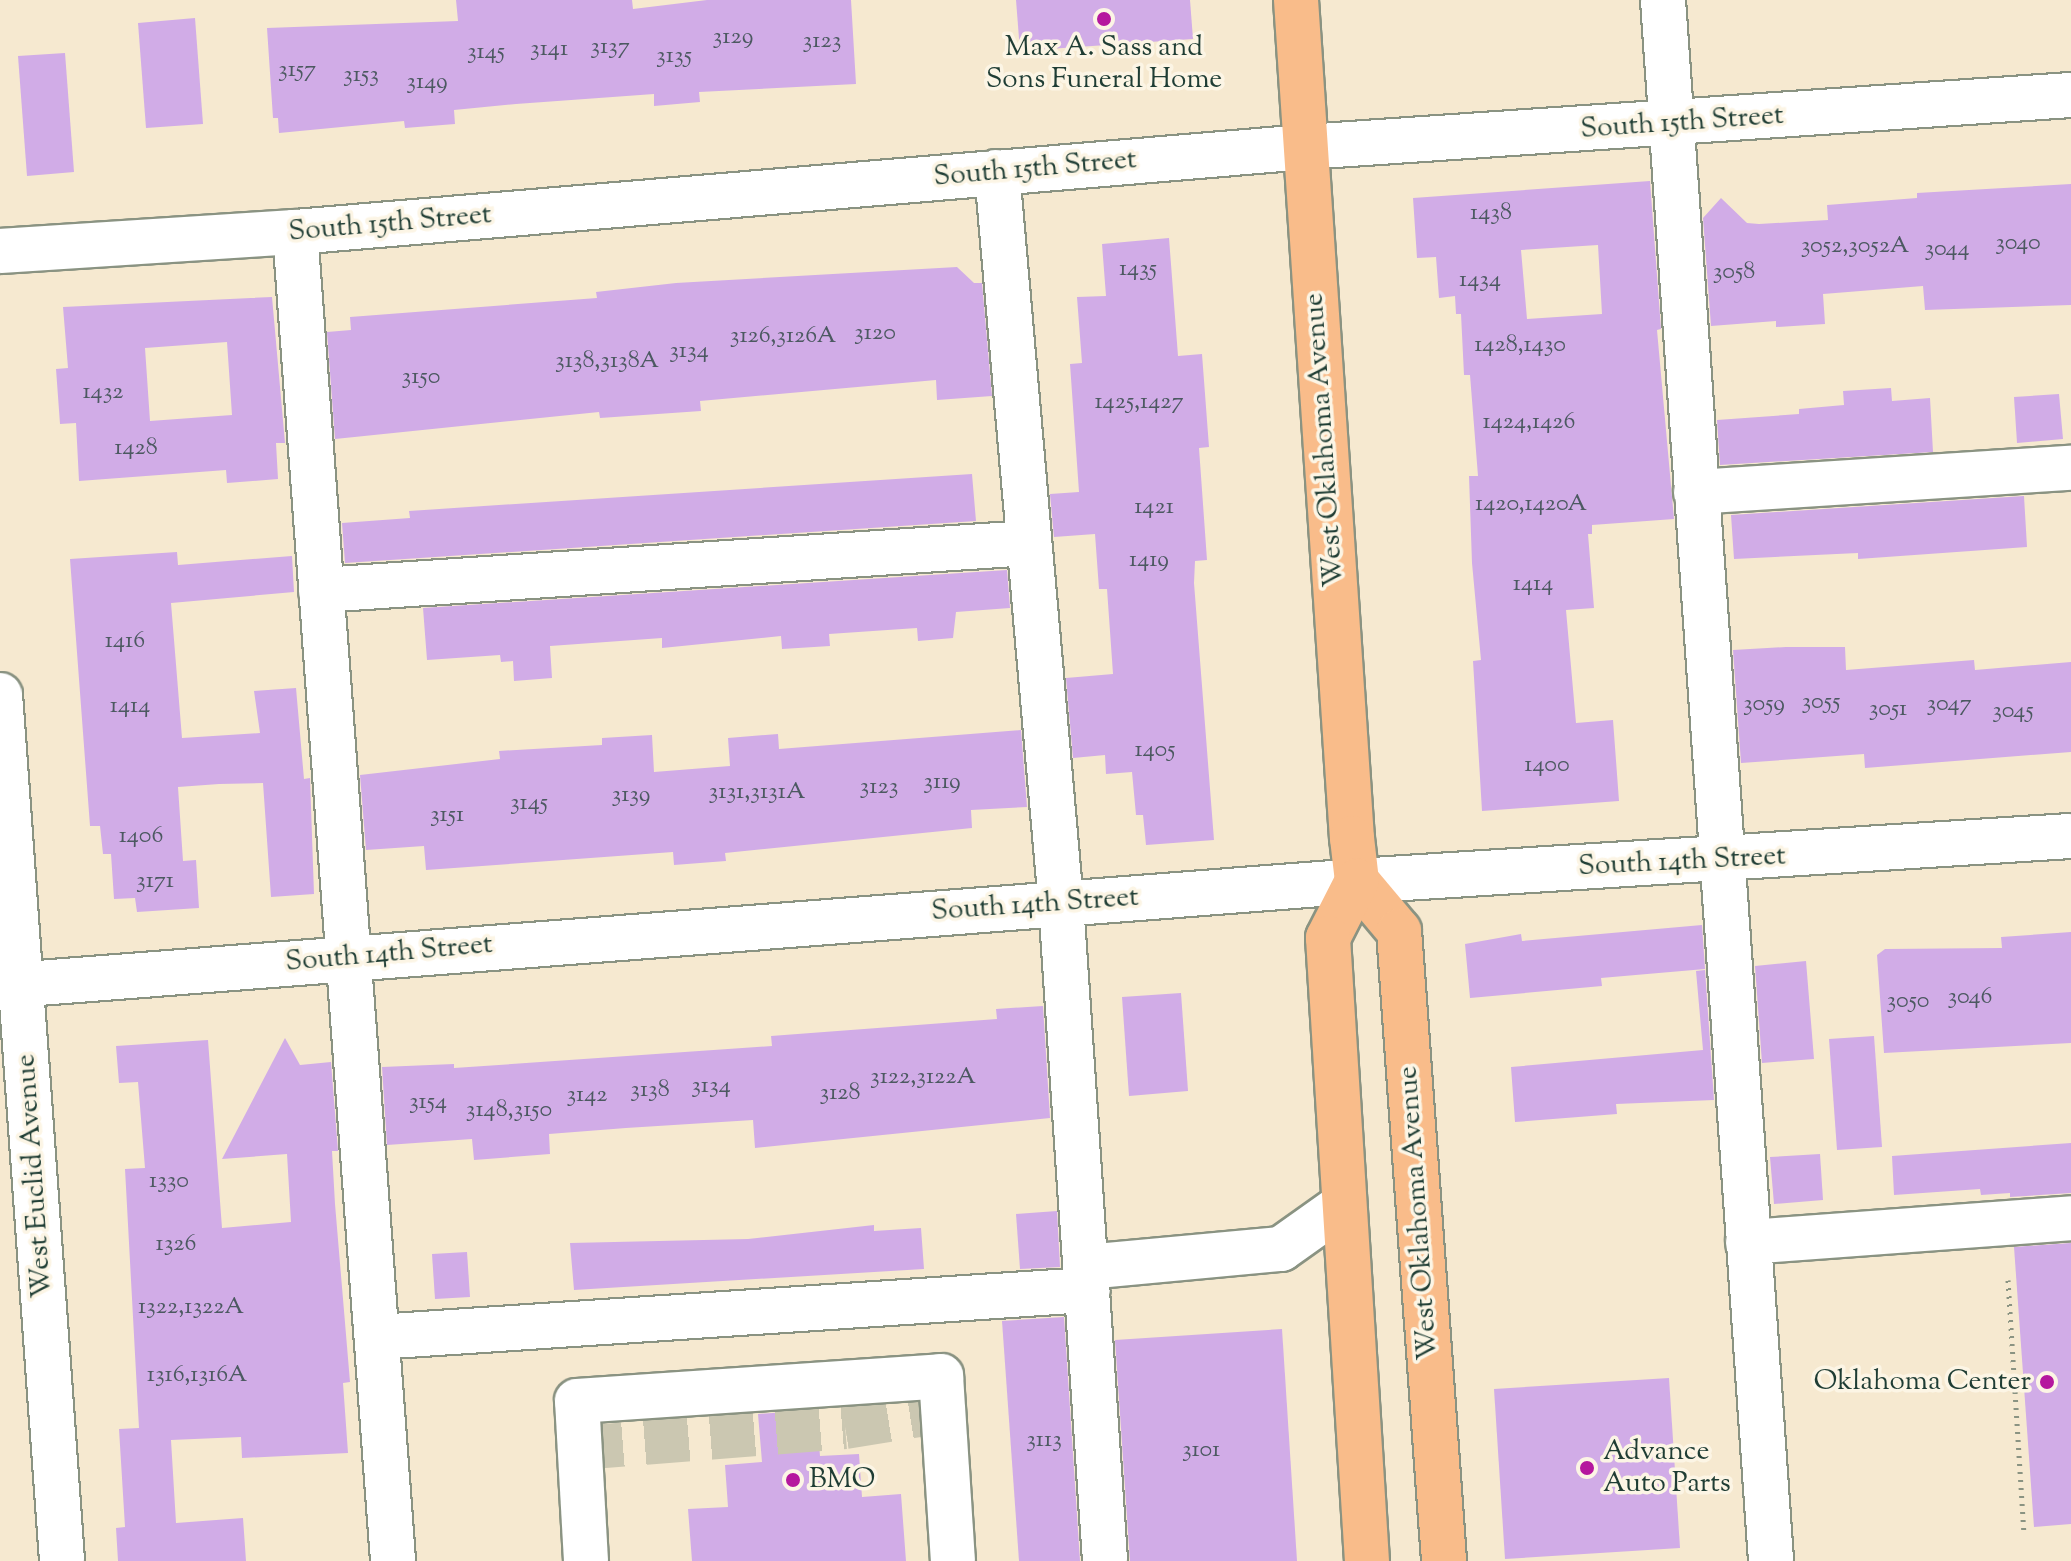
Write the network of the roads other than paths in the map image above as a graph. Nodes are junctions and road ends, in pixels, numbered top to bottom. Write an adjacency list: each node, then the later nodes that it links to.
1 (1296, 0): 5 (main road, West Oklahoma Avenue)
2 (1663, 0): 4 (street)
3 (2071, 95): 4 (street, South 15th Street)
4 (1671, 124): 5 (street, South 15th Street); 10 (street)
5 (1306, 147): 6 (street, South 15th Street); 16 (main road, West Oklahoma Avenue)
6 (997, 172): 7 (street, South 15th Street); 11 (street)
7 (295, 232): 8 (street, South 15th Street); 12 (street)
8 (0, 251)
9 (2071, 468): 10 (street)
10 (1696, 492): 15 (street)
11 (1029, 543): 12 (street); 17 (street)
12 (321, 590): 18 (street)
13 (0, 695): 19 (street, West Euclid Avenue)
14 (2071, 836): 15 (street, South 14th Street)
15 (1720, 861): 16 (street, South 14th Street); 22 (street)
16 (1357, 881): 17 (street, South 14th Street); 20 (main road); 31 (main road, West Oklahoma Avenue)
17 (1061, 903): 18 (street, South 14th Street); 23 (street)
18 (346, 957): 19 (street, South 14th Street); 24 (street)
19 (10, 985): 25 (street, West Euclid Avenue)
20 (1343, 1205): 23 (street); 30 (main road)
21 (2071, 1218): 22 (street)
22 (1748, 1242): 32 (street)
23 (1086, 1279): 24 (street); 29 (street)
24 (377, 1337): 26 (street)
25 (62, 1561)
26 (393, 1561)
27 (586, 1561): 28 (street)
28 (953, 1561)
29 (1105, 1561)
30 (1367, 1561)
31 (1444, 1561)
32 (1771, 1561)

